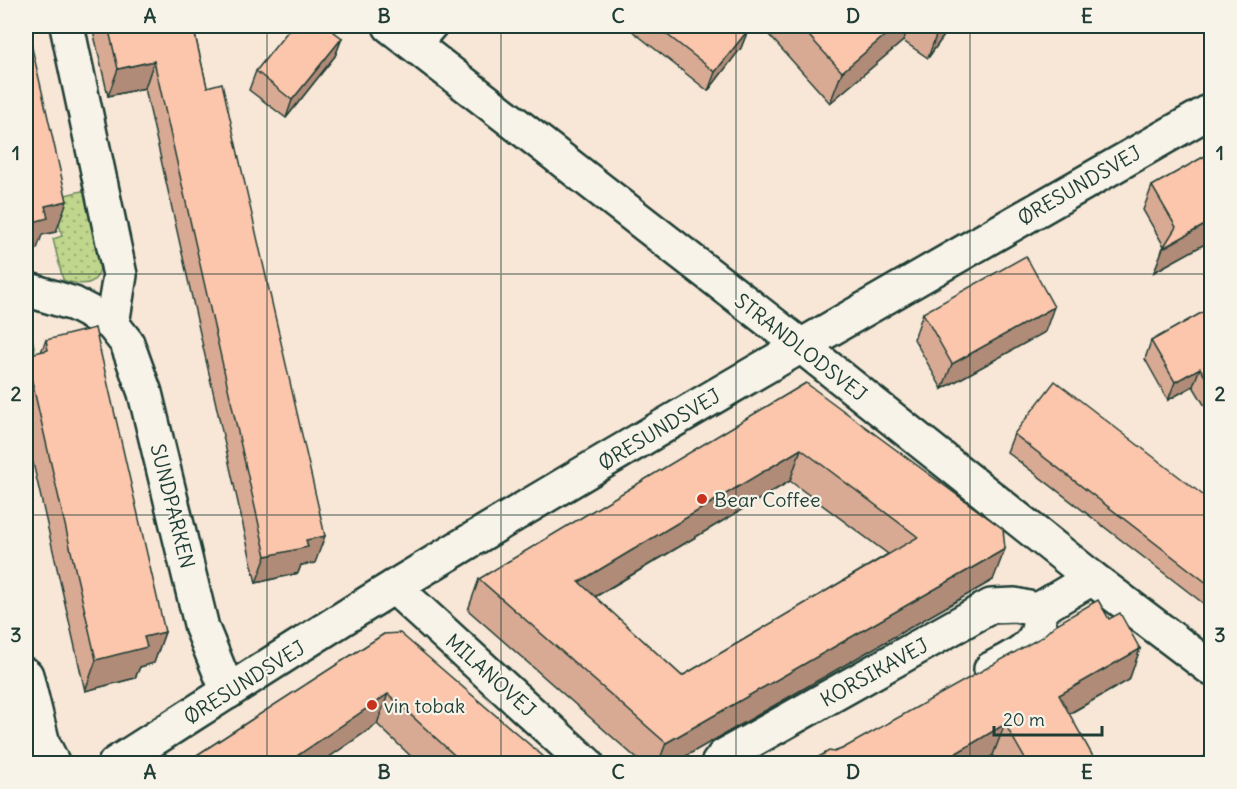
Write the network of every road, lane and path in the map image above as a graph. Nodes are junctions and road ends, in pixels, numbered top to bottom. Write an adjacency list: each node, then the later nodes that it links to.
1 (67, 26): 6 (street)
2 (390, 26): 3 (street, STRANDLODSVEJ)
3 (428, 37): 7 (street, STRANDLODSVEJ)
4 (1212, 110): 7 (street, ØRESUNDSVEJ)
5 (26, 289): 6 (street, SUNDPARKEN)
6 (112, 324): 14 (street, SUNDPARKEN)
7 (800, 345): 8 (street, STRANDLODSVEJ); 9 (street, ØRESUNDSVEJ)
8 (1092, 578): 10 (street); 11 (street, STRANDLODSVEJ)
9 (394, 587): 14 (street, ØRESUNDSVEJ); 17 (street, MILANOVEJ)
10 (1038, 610): 13 (street); 18 (street, KORSIKAVEJ)
11 (1212, 669)
12 (26, 675): 15 (street)
13 (962, 685)
14 (228, 692): 16 (street, ØRESUNDSVEJ)
15 (53, 764)
16 (115, 764)
17 (587, 764)
18 (718, 764)

